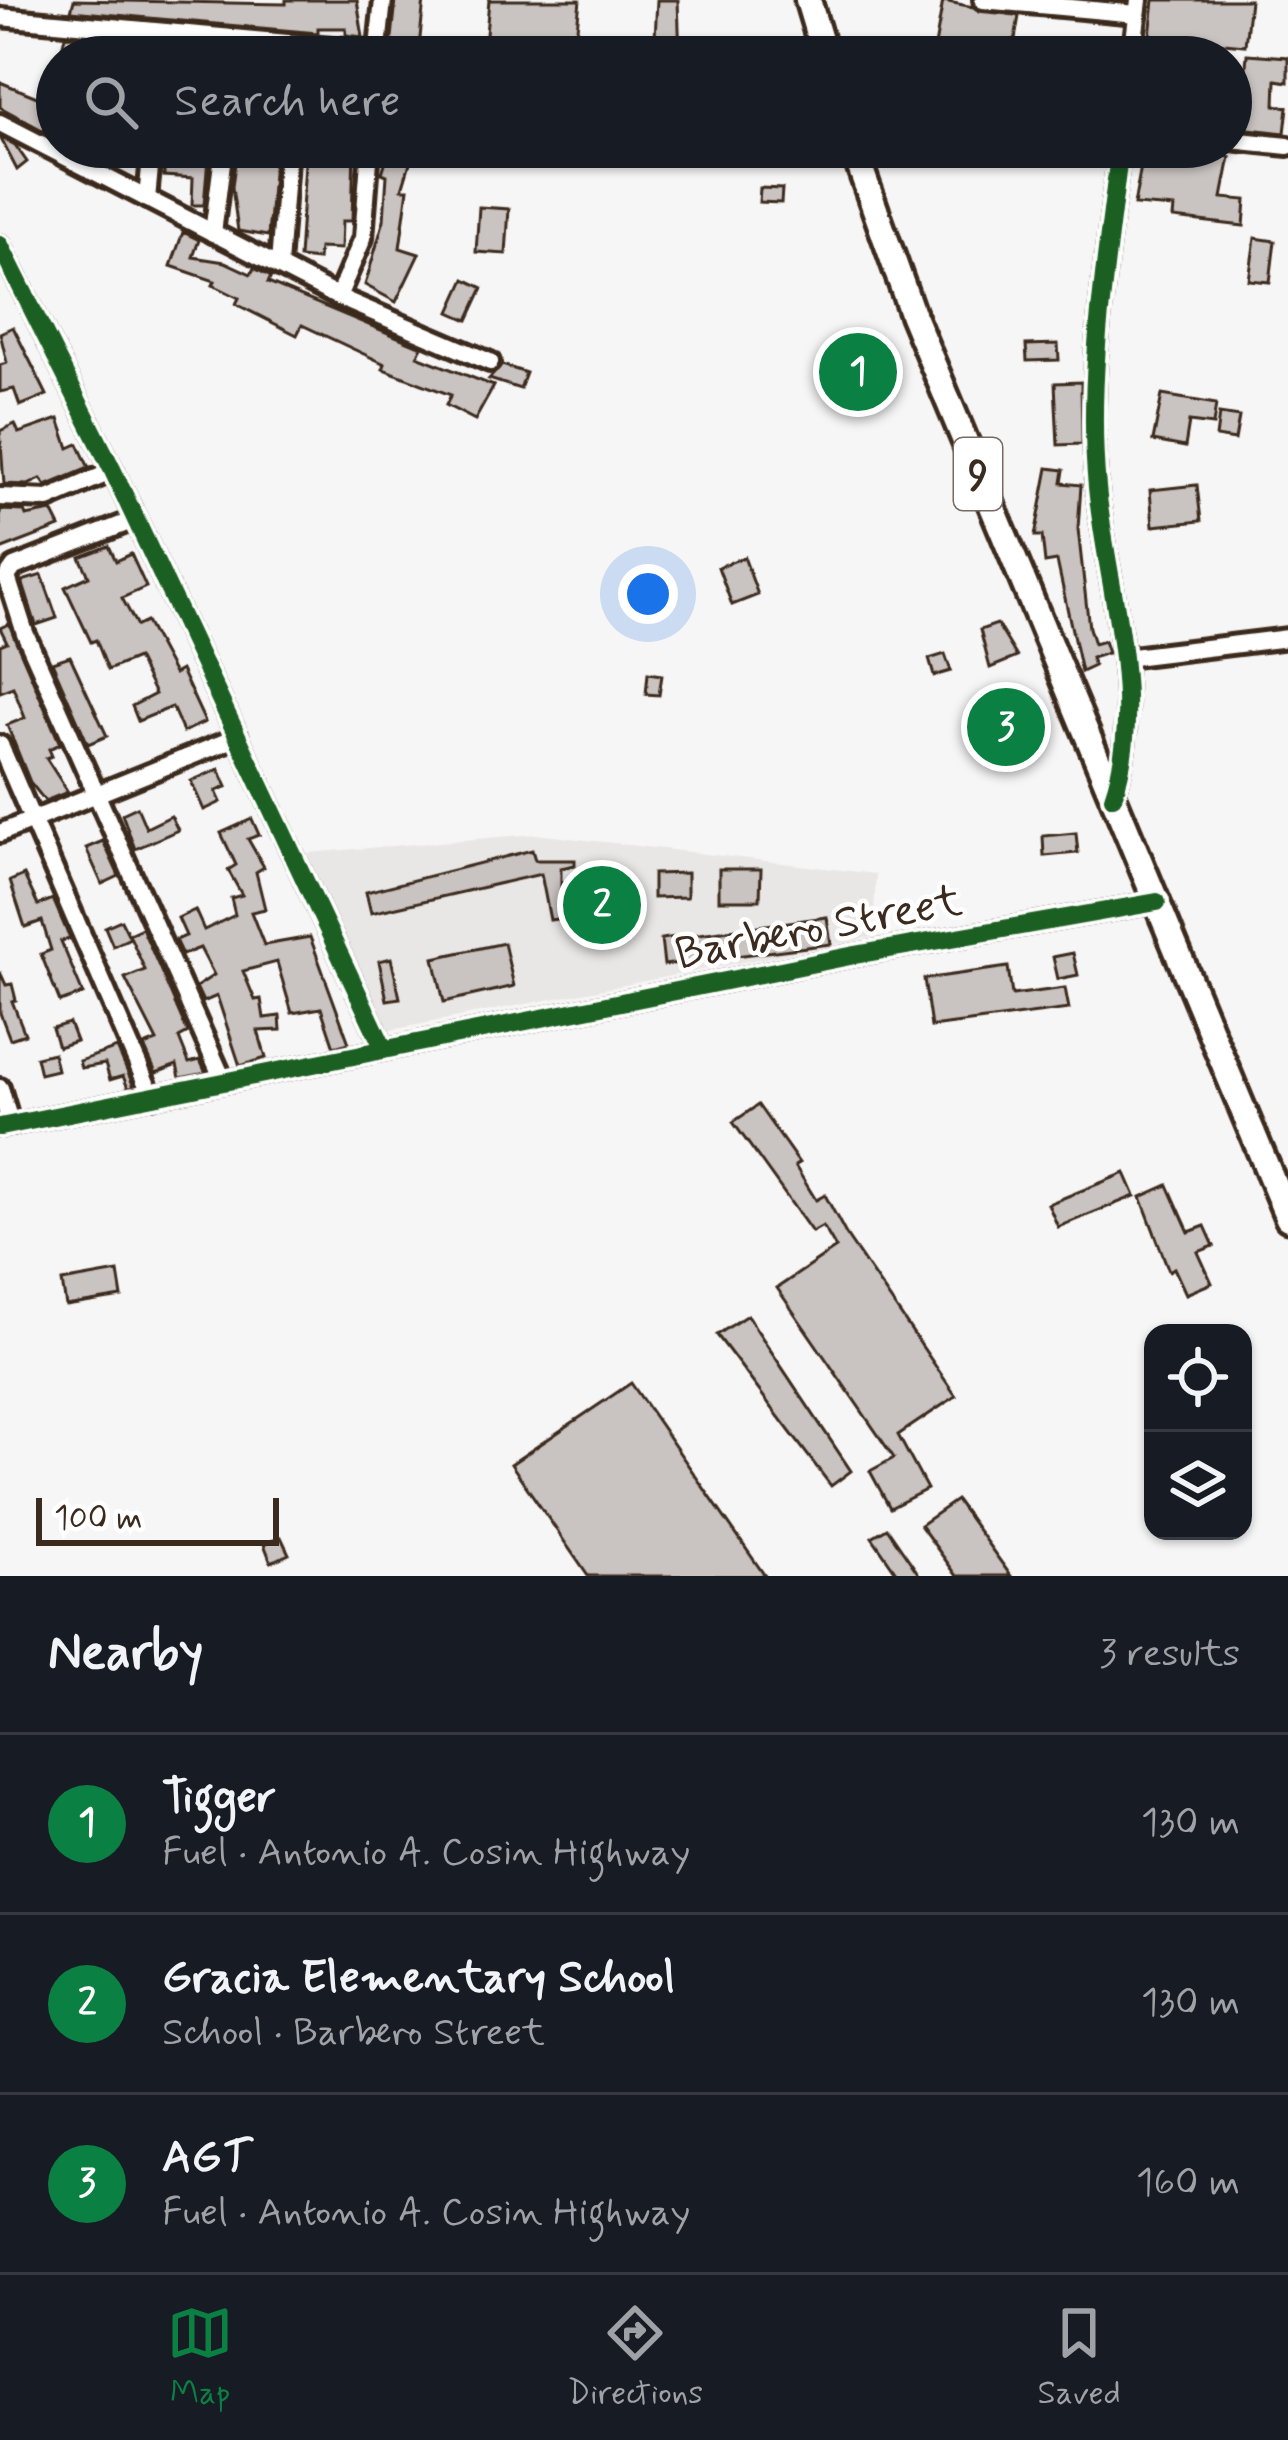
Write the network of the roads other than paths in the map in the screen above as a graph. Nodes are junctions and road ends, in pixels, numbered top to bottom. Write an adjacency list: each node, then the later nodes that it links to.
1 (382, 0): 11 (street)
2 (808, 0): 12 (highway)
3 (983, 0): 4 (street)
4 (1138, 7)
5 (0, 17): 6 (street)
6 (97, 27): 7 (street); 8 (street)
7 (164, 32): 9 (street); 10 (street)
8 (96, 36)
9 (164, 36)
10 (181, 36)
11 (379, 36)
12 (819, 36)
13 (0, 123): 14 (street)
14 (36, 142)
15 (1252, 142): 16 (street)
16 (1288, 146)
17 (85, 168): 24 (street)
18 (150, 168): 24 (street)
19 (221, 168): 25 (street)
20 (286, 168): 27 (street)
21 (368, 168): 28 (street)
22 (860, 168): 38 (highway, 9)
23 (1118, 168): 34 (street)
24 (147, 199): 25 (street)
25 (213, 233): 27 (street)
26 (0, 245): 30 (street)
27 (279, 266): 28 (street)
28 (338, 297): 29 (street)
29 (490, 362)
30 (112, 471): 31 (street); 32 (street)
31 (0, 497)
32 (134, 520): 35 (street); 37 (street)
33 (1288, 638): 34 (street)
34 (1124, 658): 38 (street)
35 (238, 737): 37 (street); 42 (street)
36 (0, 745): 39 (street)
37 (98, 796): 39 (street); 43 (street)
38 (1113, 796): 41 (highway, 9)
39 (33, 820): 40 (street); 45 (street)
40 (0, 833)
41 (1157, 902): 42 (street, Barbero Street); 47 (highway, 9)
42 (383, 1047): 43 (street, Barbero Street)
43 (224, 1082): 45 (street, Barbero Street)
44 (0, 1088): 46 (street)
45 (152, 1097): 46 (street, Barbero Street)
46 (5, 1126)
47 (1288, 1218)

